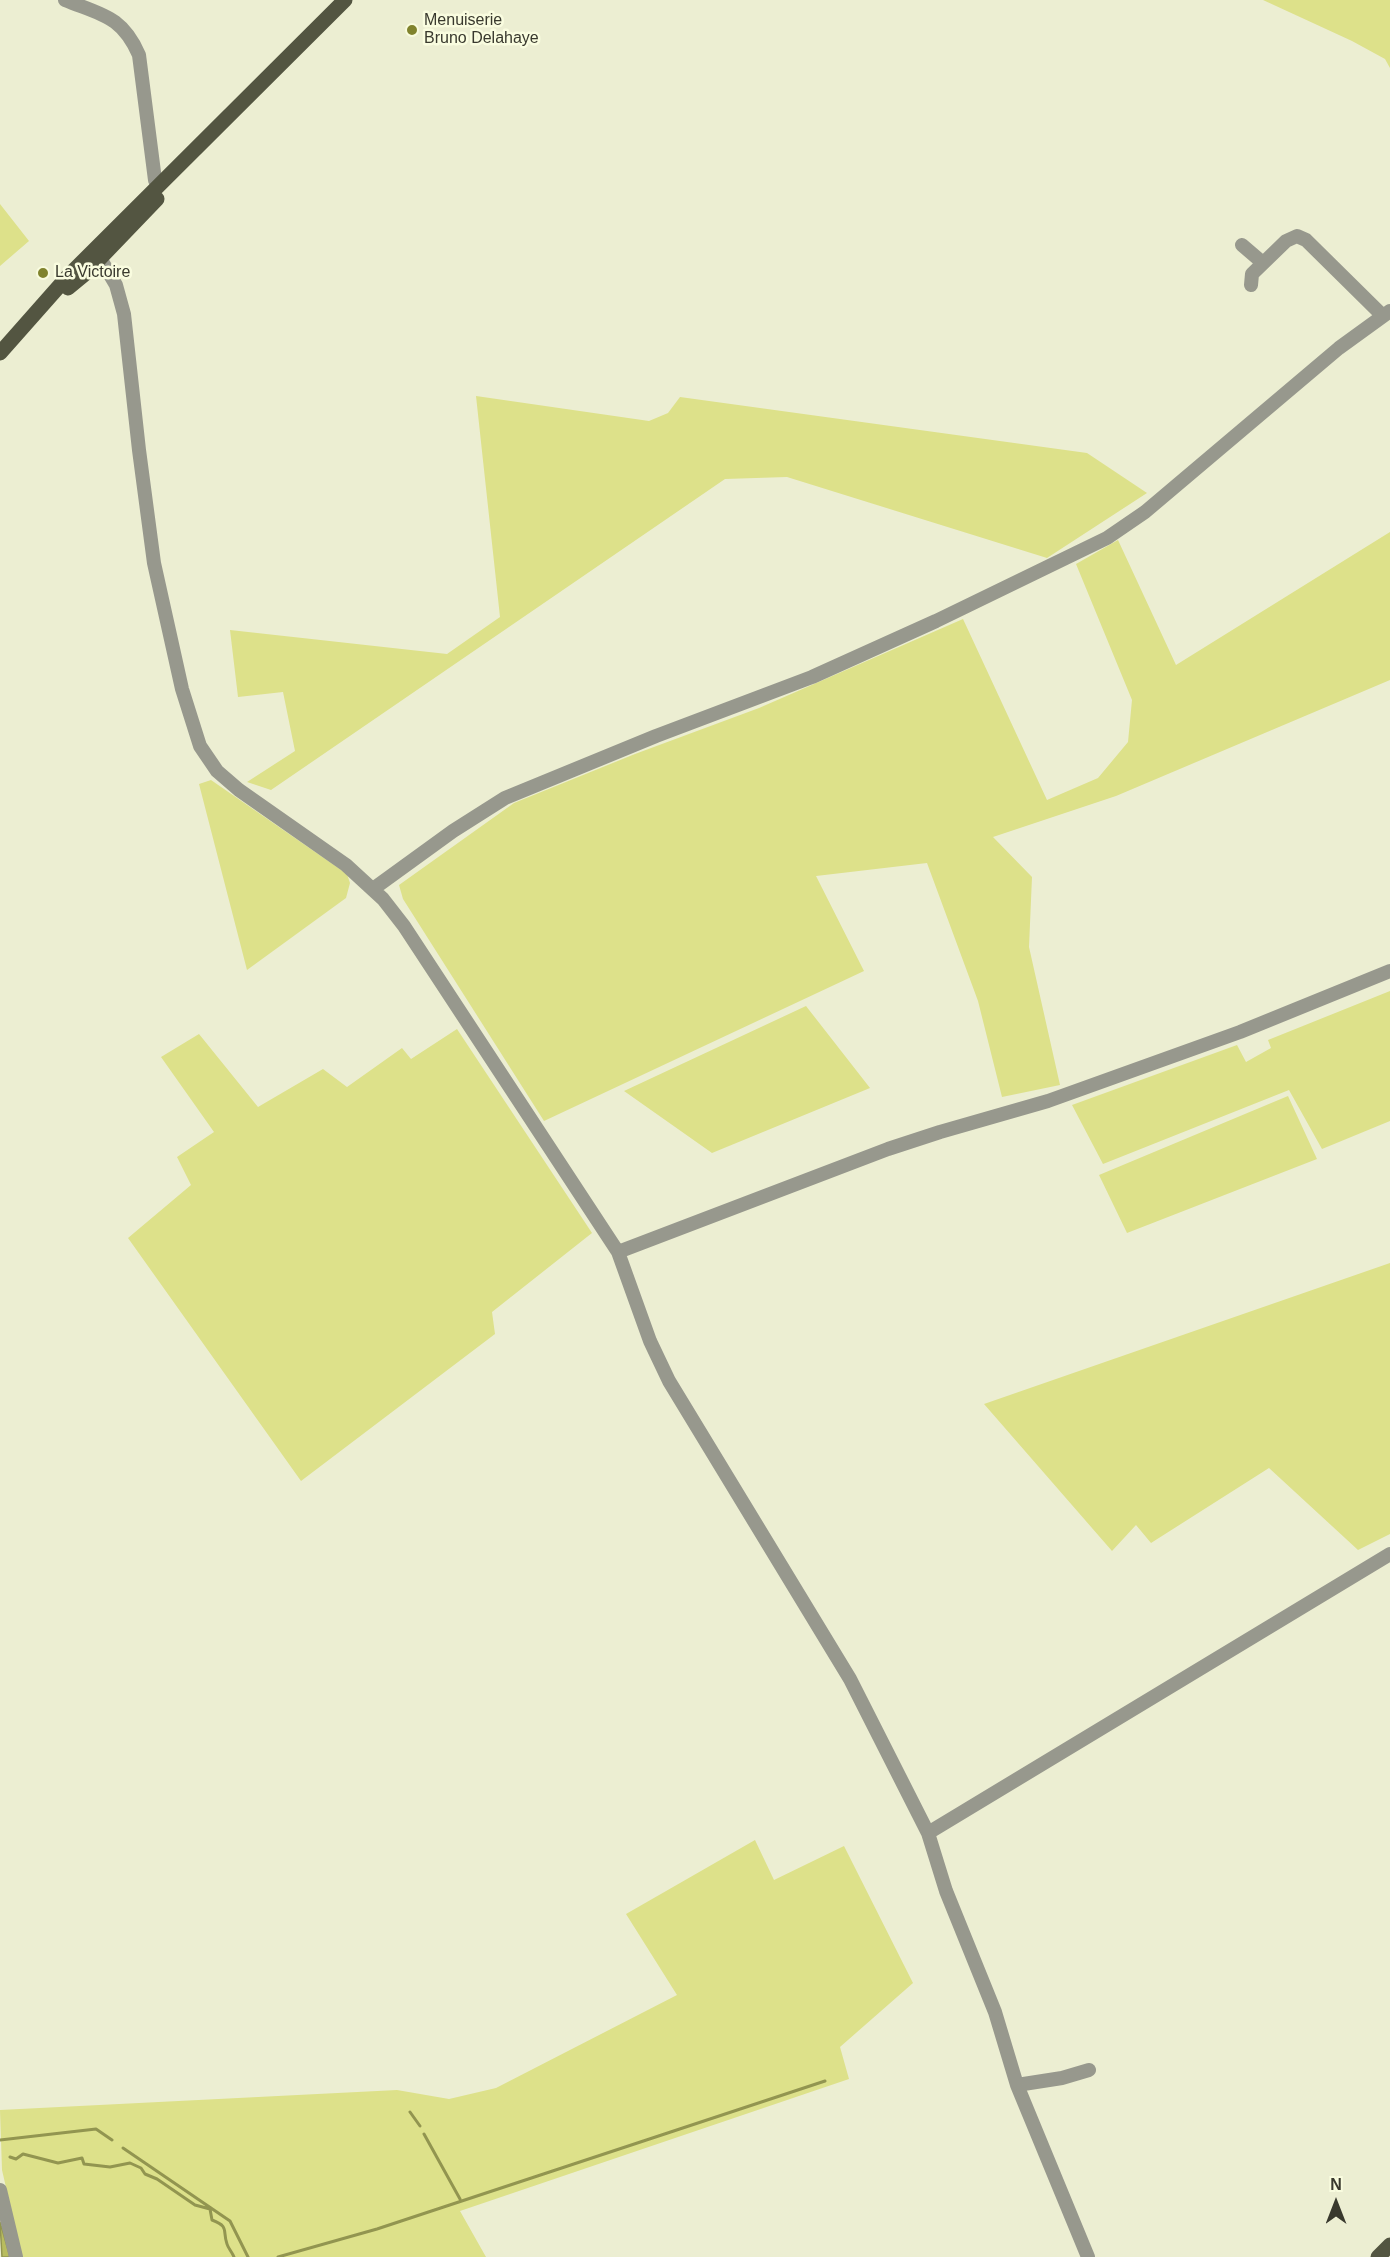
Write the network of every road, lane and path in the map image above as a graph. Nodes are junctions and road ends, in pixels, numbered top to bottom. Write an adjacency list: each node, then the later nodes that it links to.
1 (65, 0): 3 (street)
2 (345, 0): 3 (main road)
3 (166, 183): 4 (main road)
4 (130, 220): 6 (main road); 7 (main road)
5 (1242, 245): 8 (street)
6 (100, 258): 7 (main road); 11 (main road); 13 (street)
7 (84, 259): 11 (main road)
8 (1263, 263): 9 (street); 10 (street)
9 (1251, 285)
10 (1387, 313): 13 (street)
11 (17, 335): 12 (main road)
12 (0, 353)
13 (373, 889): 15 (street)
14 (1390, 971): 15 (street)
15 (618, 1252): 17 (street)
16 (1390, 1554): 17 (street)
17 (928, 1833): 19 (street)
18 (1089, 2070): 19 (street)
19 (1017, 2085): 23 (street)
20 (0, 2190): 22 (street)
21 (1390, 2245): 24 (main road)
22 (16, 2257)
23 (1088, 2257)
24 (1378, 2257)

